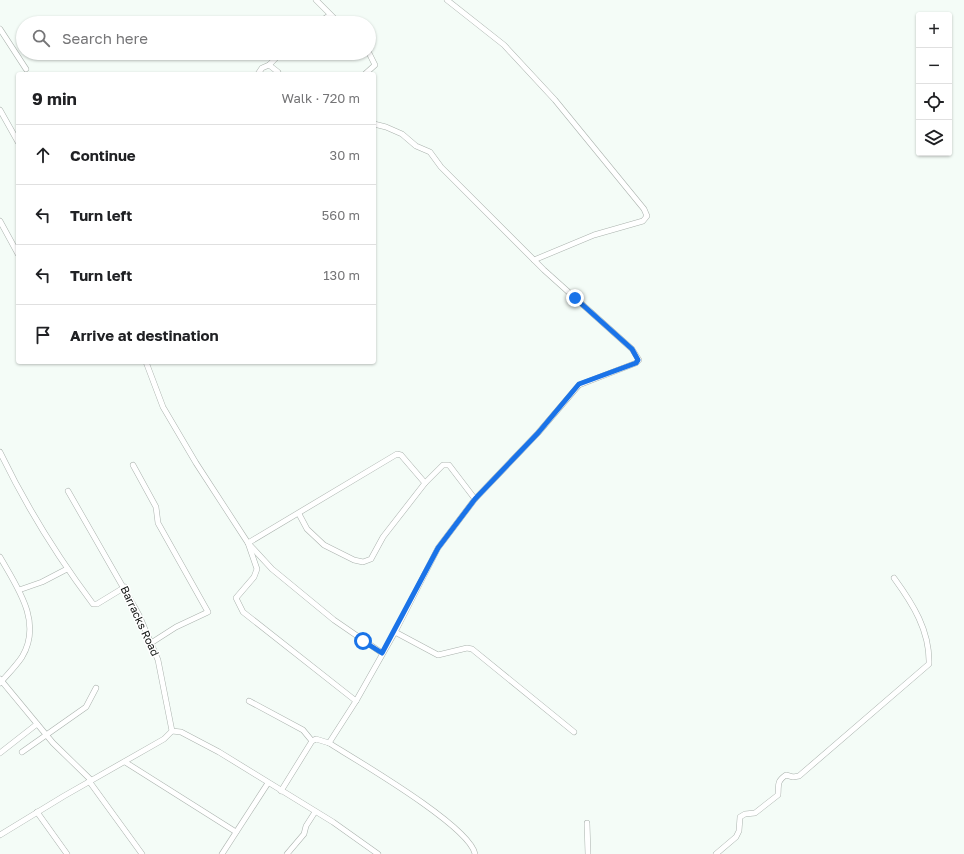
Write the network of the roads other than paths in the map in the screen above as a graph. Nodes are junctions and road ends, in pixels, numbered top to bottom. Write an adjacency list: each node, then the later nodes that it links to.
1 (316, 0): 3 (street)
2 (447, 0): 19 (street)
3 (330, 15)
4 (0, 29): 5 (street)
5 (16, 54)
6 (20, 60): 10 (street)
7 (274, 60): 9 (street)
8 (372, 60): 13 (street)
9 (269, 65): 11 (street); 12 (street)
10 (26, 69)
11 (259, 72)
12 (278, 72)
13 (367, 72)
14 (0, 110): 16 (street)
15 (376, 125): 19 (street)
16 (16, 138)
17 (0, 221): 18 (street)
18 (16, 250)
19 (534, 260): 25 (street)
20 (147, 364): 27 (street)
21 (0, 452): 29 (street)
22 (133, 465): 34 (street)
23 (425, 483): 25 (street); 26 (street); 26 (street)
24 (68, 492): 31 (street, Barracks Road)
25 (475, 499): 33 (street)
26 (299, 514): 27 (street)
27 (248, 543): 35 (street); 39 (street)
28 (0, 557): 32 (street)
29 (67, 569): 31 (street); 32 (street)
30 (894, 578): 64 (street)
31 (125, 587): 34 (street, Barracks Road)
32 (19, 590): 36 (street)
33 (395, 632): 35 (street); 42 (street)
34 (151, 643): 41 (street, Barracks Road)
35 (382, 653): 39 (street)
36 (0, 681): 40 (street)
37 (96, 688): 43 (street)
38 (249, 701): 44 (street)
39 (356, 701): 45 (street)
40 (37, 724): 43 (street); 47 (street)
41 (172, 731): 48 (street); 50 (street)
42 (574, 732)
43 (47, 736): 46 (street); 49 (street)
44 (312, 741): 45 (street); 51 (street)
45 (329, 743): 62 (street)
46 (22, 752)
47 (0, 753)
48 (125, 762): 49 (street); 55 (street)
49 (90, 781): 52 (street); 58 (street)
50 (268, 783): 51 (street); 55 (street)
51 (281, 791): 53 (street)
52 (36, 812): 56 (street); 57 (street)
53 (315, 812): 60 (street); 61 (street)
54 (587, 823): 63 (street)
55 (236, 832): 59 (street)
56 (0, 835)
57 (67, 854)
58 (142, 854)
59 (222, 854)
60 (286, 854)
61 (378, 854)
62 (475, 854)
63 (588, 854)
64 (716, 854)

